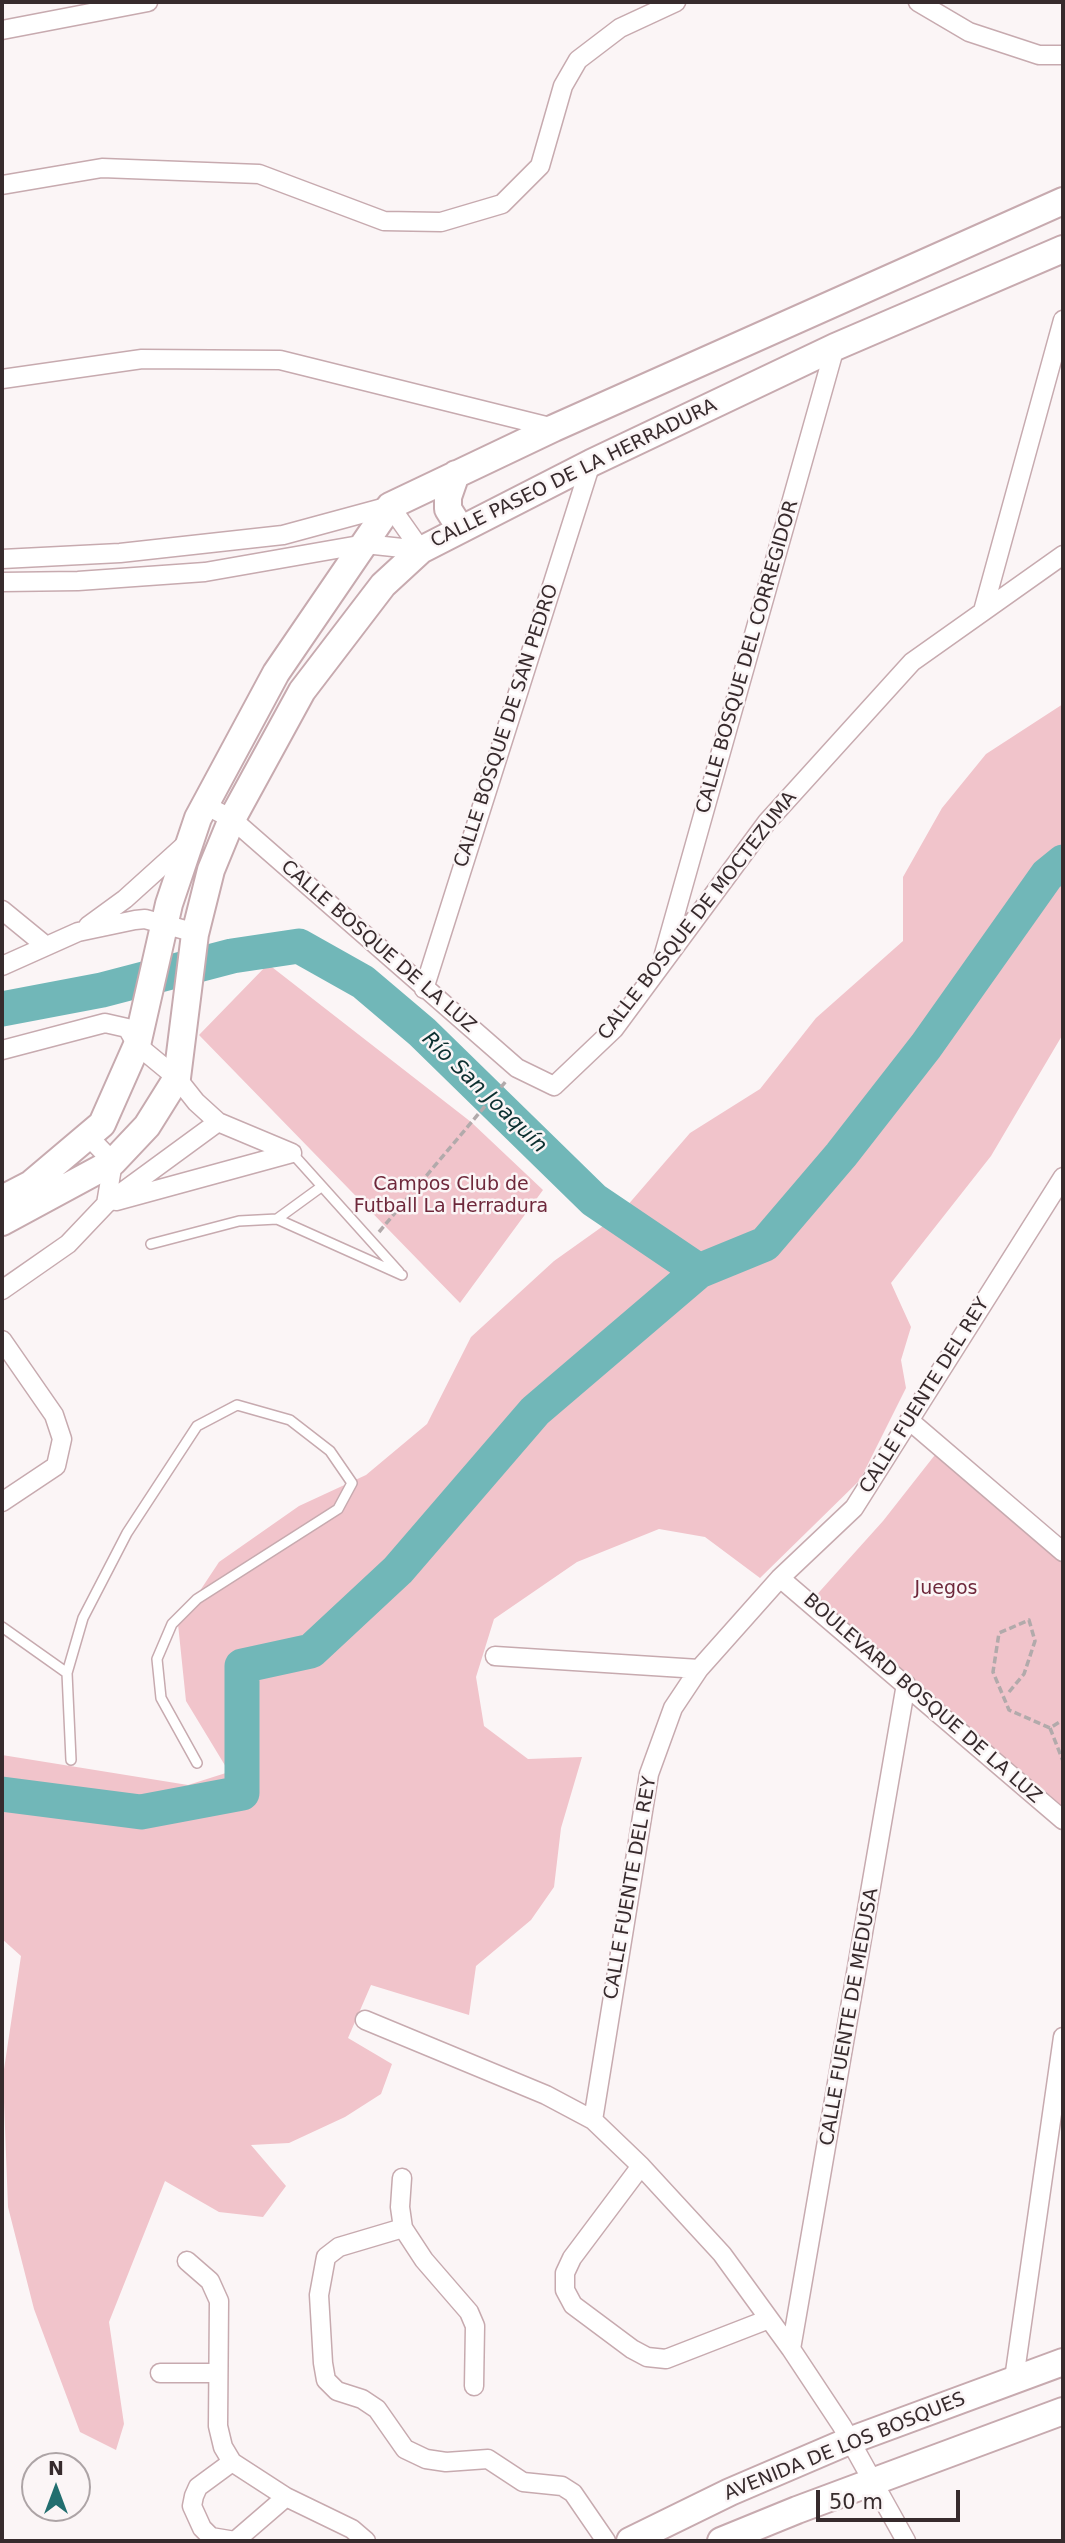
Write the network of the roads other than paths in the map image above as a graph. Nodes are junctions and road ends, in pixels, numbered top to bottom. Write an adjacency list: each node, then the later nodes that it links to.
1 (148, 2): 4 (street)
2 (676, 2): 6 (street)
3 (918, 2): 5 (street)
4 (2, 30)
5 (1063, 55)
6 (2, 185)
7 (1063, 201): 12 (main road)
8 (1063, 249): 10 (main road, CALLE PASEO DE LA HERRADURA)
9 (1063, 320): 22 (street)
10 (835, 347): 13 (main road, CALLE PASEO DE LA HERRADURA); 32 (street, CALLE BOSQUE DEL CORREGIDOR)
11 (2, 379): 12 (street)
12 (554, 428): 14 (main road)
13 (590, 463): 16 (main road, CALLE PASEO DE LA HERRADURA); 33 (street, CALLE BOSQUE DE SAN PEDRO)
14 (456, 474): 15 (main road); 16 (main road)
15 (390, 506): 17 (main road); 18 (street); 20 (street)
16 (460, 528): 18 (main road, CALLE PASEO DE LA HERRADURA)
17 (365, 544): 18 (street); 21 (street); 23 (main road)
18 (421, 550): 24 (main road, CALLE PASEO DE LA HERRADURA)
19 (1063, 555): 22 (street, CALLE BOSQUE DE MOCTEZUMA)
20 (2, 559)
21 (2, 582)
22 (984, 611): 32 (street, CALLE BOSQUE DE MOCTEZUMA)
23 (205, 805): 24 (street, CALLE BOSQUE DE LA LUZ); 25 (main road)
24 (232, 819): 29 (main road, CALLE PASEO DE LA HERRADURA); 33 (street, CALLE BOSQUE DE LA LUZ)
25 (190, 841): 27 (main road); 28 (street)
26 (2, 910): 30 (street)
27 (164, 925): 28 (street); 29 (street); 34 (main road)
28 (78, 932): 30 (street)
29 (196, 933): 36 (main road, CALLE PASEO DE LA HERRADURA)
30 (46, 946): 31 (street)
31 (2, 966)
32 (660, 966): 37 (street, CALLE BOSQUE DE MOCTEZUMA)
33 (424, 989): 37 (street, CALLE BOSQUE DE LA LUZ)
34 (137, 1045): 35 (street); 36 (street); 39 (main road)
35 (2, 1050)
36 (177, 1078): 38 (street); 41 (main road, CALLE PASEO DE LA HERRADURA)
37 (554, 1086)
38 (218, 1122): 40 (street); 45 (street)
39 (88, 1136): 41 (street); 44 (main road)
40 (292, 1153): 43 (lane); 45 (street)
41 (113, 1162): 45 (street); 47 (main road, CALLE PASEO DE LA HERRADURA)
42 (1063, 1177): 51 (street, CALLE FUENTE DEL REY)
43 (321, 1187): 46 (lane); 46 (lane)
44 (2, 1199)
45 (106, 1204): 49 (street)
46 (277, 1219): 48 (lane)
47 (2, 1222)
48 (151, 1244)
49 (2, 1290)
50 (2, 1340): 52 (street)
51 (910, 1421): 53 (street); 54 (street, CALLE FUENTE DEL REY)
52 (2, 1502)
53 (1063, 1552)
54 (780, 1578): 57 (street, CALLE FUENTE DEL REY); 59 (street, BOULEVARD BOSQUE DE LA LUZ)
55 (2, 1627): 58 (lane)
56 (495, 1656): 57 (street)
57 (699, 1669): 65 (street, CALLE FUENTE DEL REY)
58 (67, 1673): 60 (lane); 61 (lane)
59 (906, 1684): 62 (street, BOULEVARD BOSQUE DE LA LUZ); 71 (street, CALLE FUENTE DE MEDUSA)
60 (71, 1760)
61 (197, 1763)
62 (1063, 1820)
63 (365, 2020): 65 (street)
64 (1063, 2037): 75 (street)
65 (593, 2120): 66 (street)
66 (641, 2166): 70 (street); 70 (street)
67 (402, 2178): 68 (street)
68 (403, 2228): 76 (street); 83 (street)
69 (187, 2261): 74 (street)
70 (769, 2319): 71 (street)
71 (791, 2349): 78 (street)
72 (1063, 2361): 75 (main road, AVENIDA DE LOS BOSQUES)
73 (160, 2373): 74 (street)
74 (218, 2373): 79 (street)
75 (1014, 2379): 78 (main road, AVENIDA DE LOS BOSQUES)
76 (474, 2386)
77 (1063, 2411): 80 (main road, AVENIDA DE LOS BOSQUES)
78 (849, 2441): 80 (street); 84 (main road, AVENIDA DE LOS BOSQUES)
79 (232, 2462): 81 (street); 81 (street)
80 (873, 2482): 85 (main road, AVENIDA DE LOS BOSQUES); 86 (street)
81 (286, 2497): 82 (street)
82 (366, 2541)
83 (606, 2541)
84 (632, 2541)
85 (721, 2541)
86 (906, 2541)

